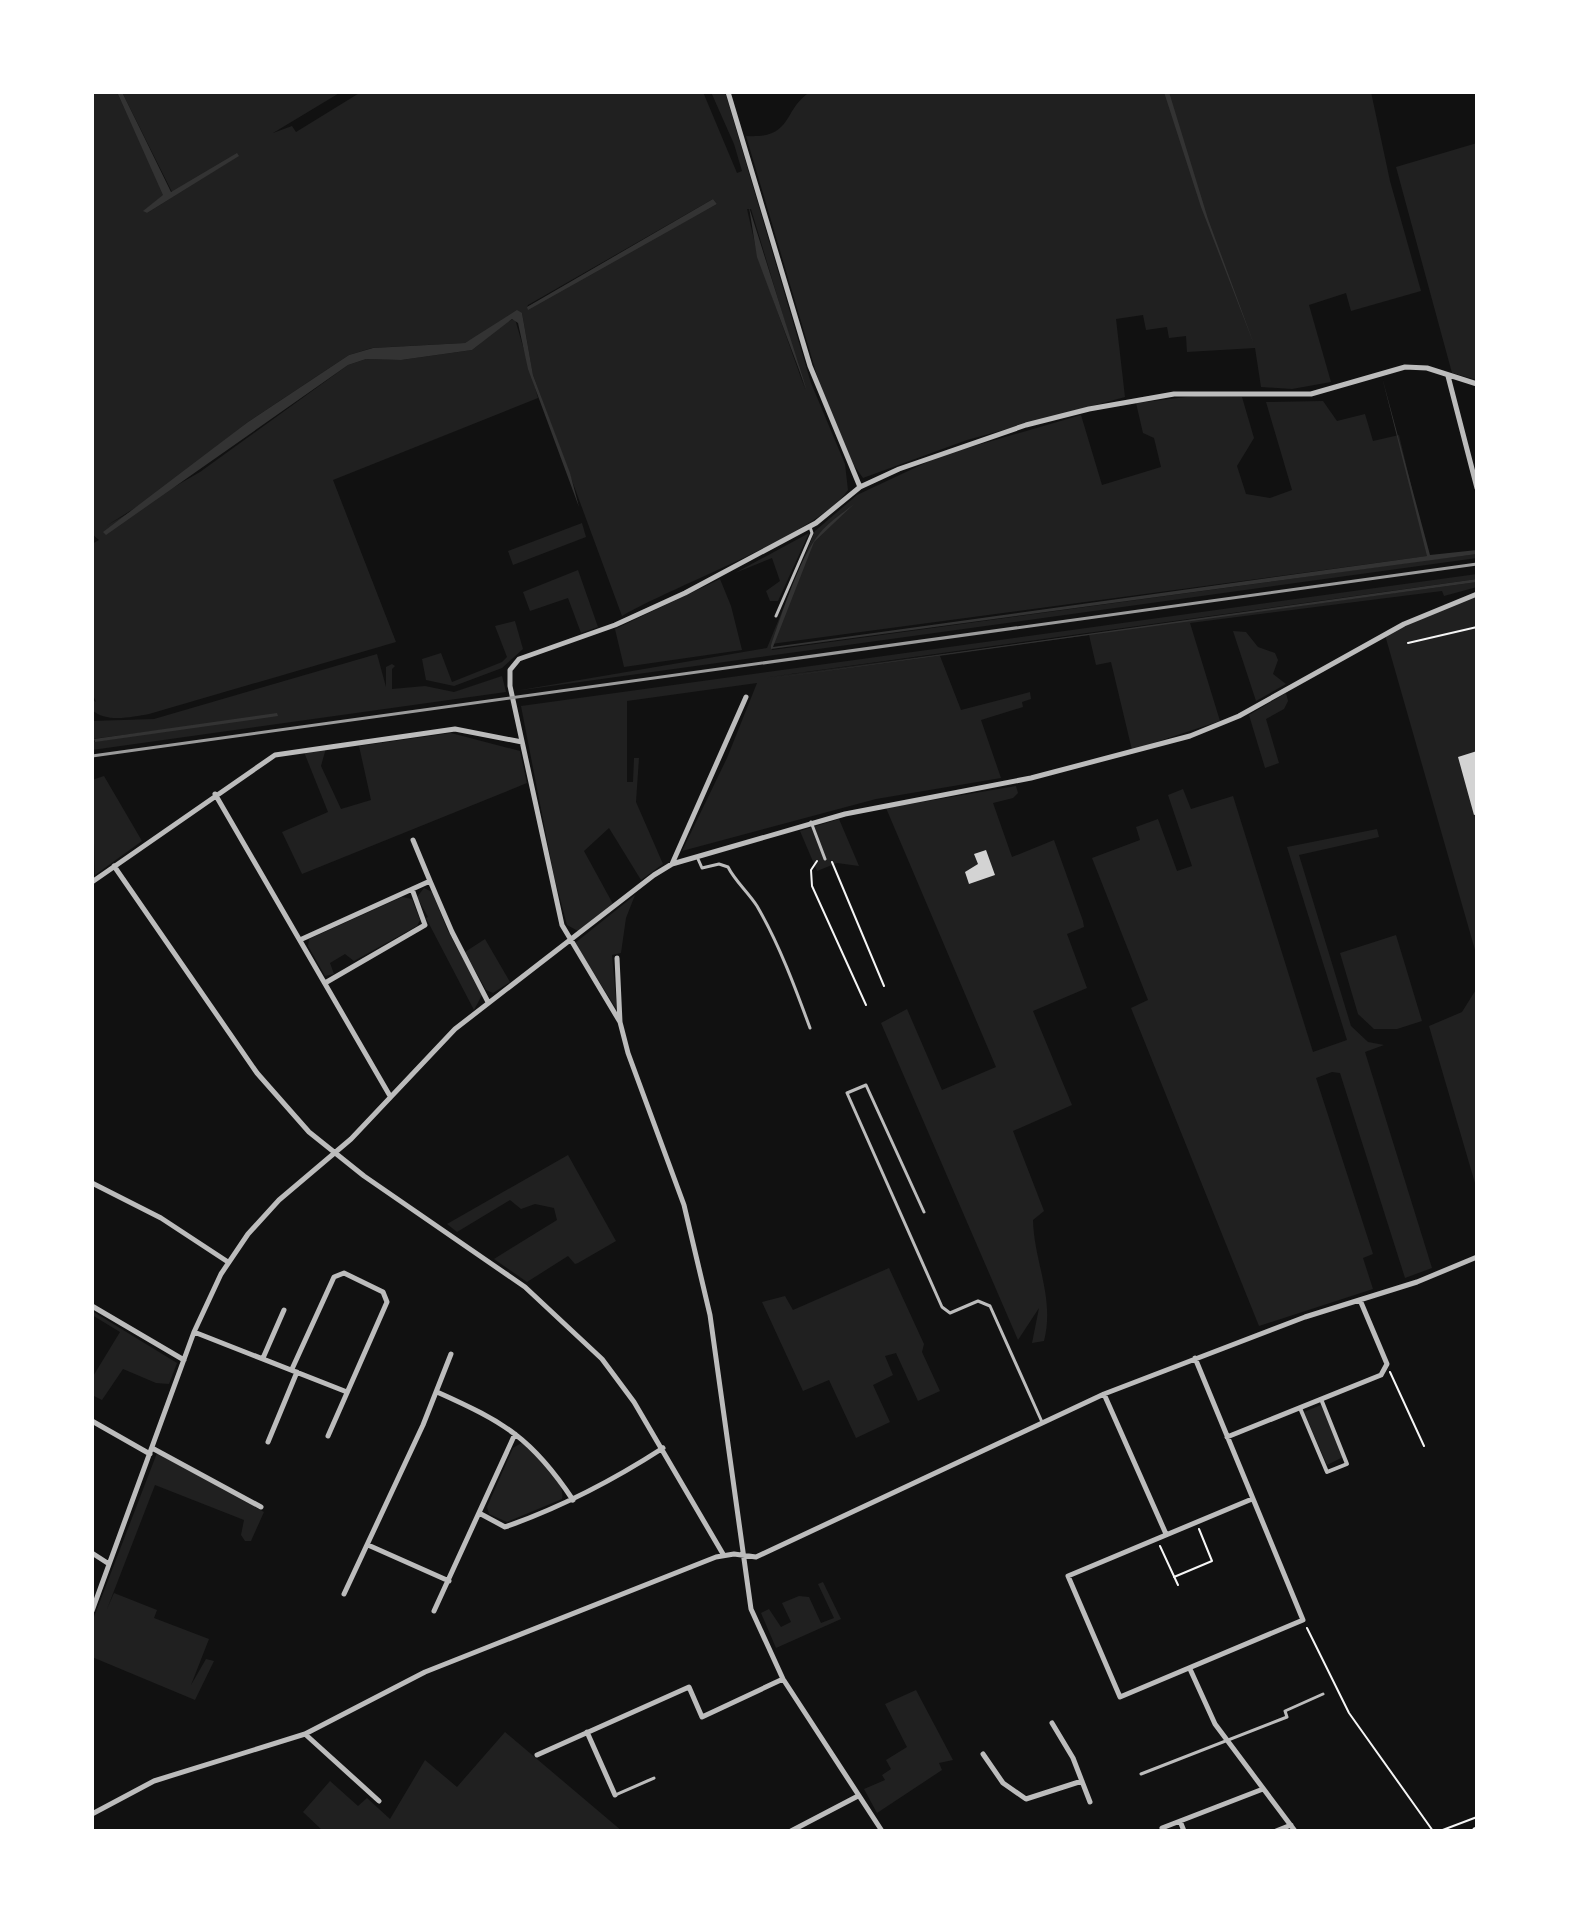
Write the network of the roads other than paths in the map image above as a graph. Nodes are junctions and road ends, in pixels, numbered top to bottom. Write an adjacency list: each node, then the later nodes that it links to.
1 (728, 92): 4 (street)
2 (1447, 375): 3 (street); 4 (street); 5 (street)
3 (1477, 384)
4 (860, 487): 6 (street)
5 (1477, 488)
6 (810, 527): 8 (lane); 10 (street)
7 (1477, 594): 12 (street)
8 (776, 616)
9 (746, 697): 16 (street)
10 (522, 742): 11 (street); 22 (street)
11 (215, 794): 17 (street); 21 (street)
12 (811, 822): 14 (street); 15 (lane)
13 (413, 840): 18 (street)
14 (698, 857): 16 (street); 27 (lane)
15 (825, 859)
16 (672, 864): 22 (street)
17 (114, 866): 19 (street); 29 (street)
18 (430, 881): 20 (street); 25 (street)
19 (92, 882)
20 (412, 889): 21 (street); 24 (street)
21 (302, 939): 24 (street)
22 (569, 941): 25 (street); 26 (street)
23 (617, 958): 26 (street)
24 (325, 983): 28 (street)
25 (488, 1002): 28 (street)
26 (620, 1022): 64 (street)
27 (810, 1028)
28 (390, 1096): 29 (street)
29 (334, 1155): 33 (street); 54 (street)
30 (92, 1183): 33 (street)
31 (924, 1212): 49 (lane)
32 (1477, 1257): 34 (street)
33 (228, 1262): 37 (street)
34 (1360, 1300): 40 (street); 46 (street)
35 (92, 1306): 41 (street)
36 (284, 1310): 39 (street)
37 (194, 1332): 39 (street); 41 (street)
38 (451, 1354): 44 (street)
39 (263, 1358): 42 (street)
40 (1195, 1358): 45 (street); 52 (street)
41 (184, 1360): 55 (street)
42 (295, 1371): 43 (street); 43 (street); 53 (street)
43 (347, 1392): 51 (street)
44 (437, 1392): 50 (street); 61 (street)
45 (1104, 1394): 49 (street); 60 (street)
46 (1321, 1399): 47 (street); 47 (street)
47 (1300, 1408): 52 (street)
48 (92, 1421): 55 (street)
49 (1043, 1423): 64 (street)
50 (515, 1434): 57 (street); 59 (street)
51 (328, 1436)
52 (1227, 1437): 56 (street)
53 (268, 1442)
54 (663, 1448): 57 (street); 63 (street)
55 (151, 1451): 58 (street); 65 (street)
56 (1252, 1499): 60 (street); 70 (street)
57 (573, 1500): 59 (street)
58 (261, 1507)
59 (479, 1513): 66 (street)
60 (1166, 1534): 70 (street)
61 (368, 1545): 66 (street); 67 (street)
62 (92, 1553): 65 (street)
63 (723, 1554): 64 (street); 75 (street)
64 (743, 1556): 71 (street)
65 (109, 1564): 68 (street)
66 (449, 1581): 69 (street)
67 (344, 1594)
68 (92, 1611)
69 (434, 1611)
70 (1190, 1669): 76 (street)
71 (783, 1679): 74 (street); 84 (street)
72 (1323, 1694): 76 (lane)
73 (1052, 1723): 81 (street)
74 (587, 1732): 78 (street); 83 (street)
75 (305, 1734): 85 (street); 87 (street)
76 (1228, 1741): 79 (lane); 82 (street)
77 (983, 1754): 81 (street)
78 (537, 1755)
79 (1141, 1774)
80 (654, 1778): 83 (lane)
81 (1082, 1781): 86 (street)
82 (1263, 1789): 88 (street); 89 (street)
83 (615, 1795)
84 (858, 1796): 90 (street); 91 (street)
85 (379, 1801)
86 (1090, 1802)
87 (92, 1814)
88 (1180, 1821): 92 (street); 93 (street)
89 (1293, 1828): 94 (street)
90 (791, 1831)
91 (882, 1831)
92 (1164, 1831)
93 (1184, 1831)
94 (1276, 1831)

